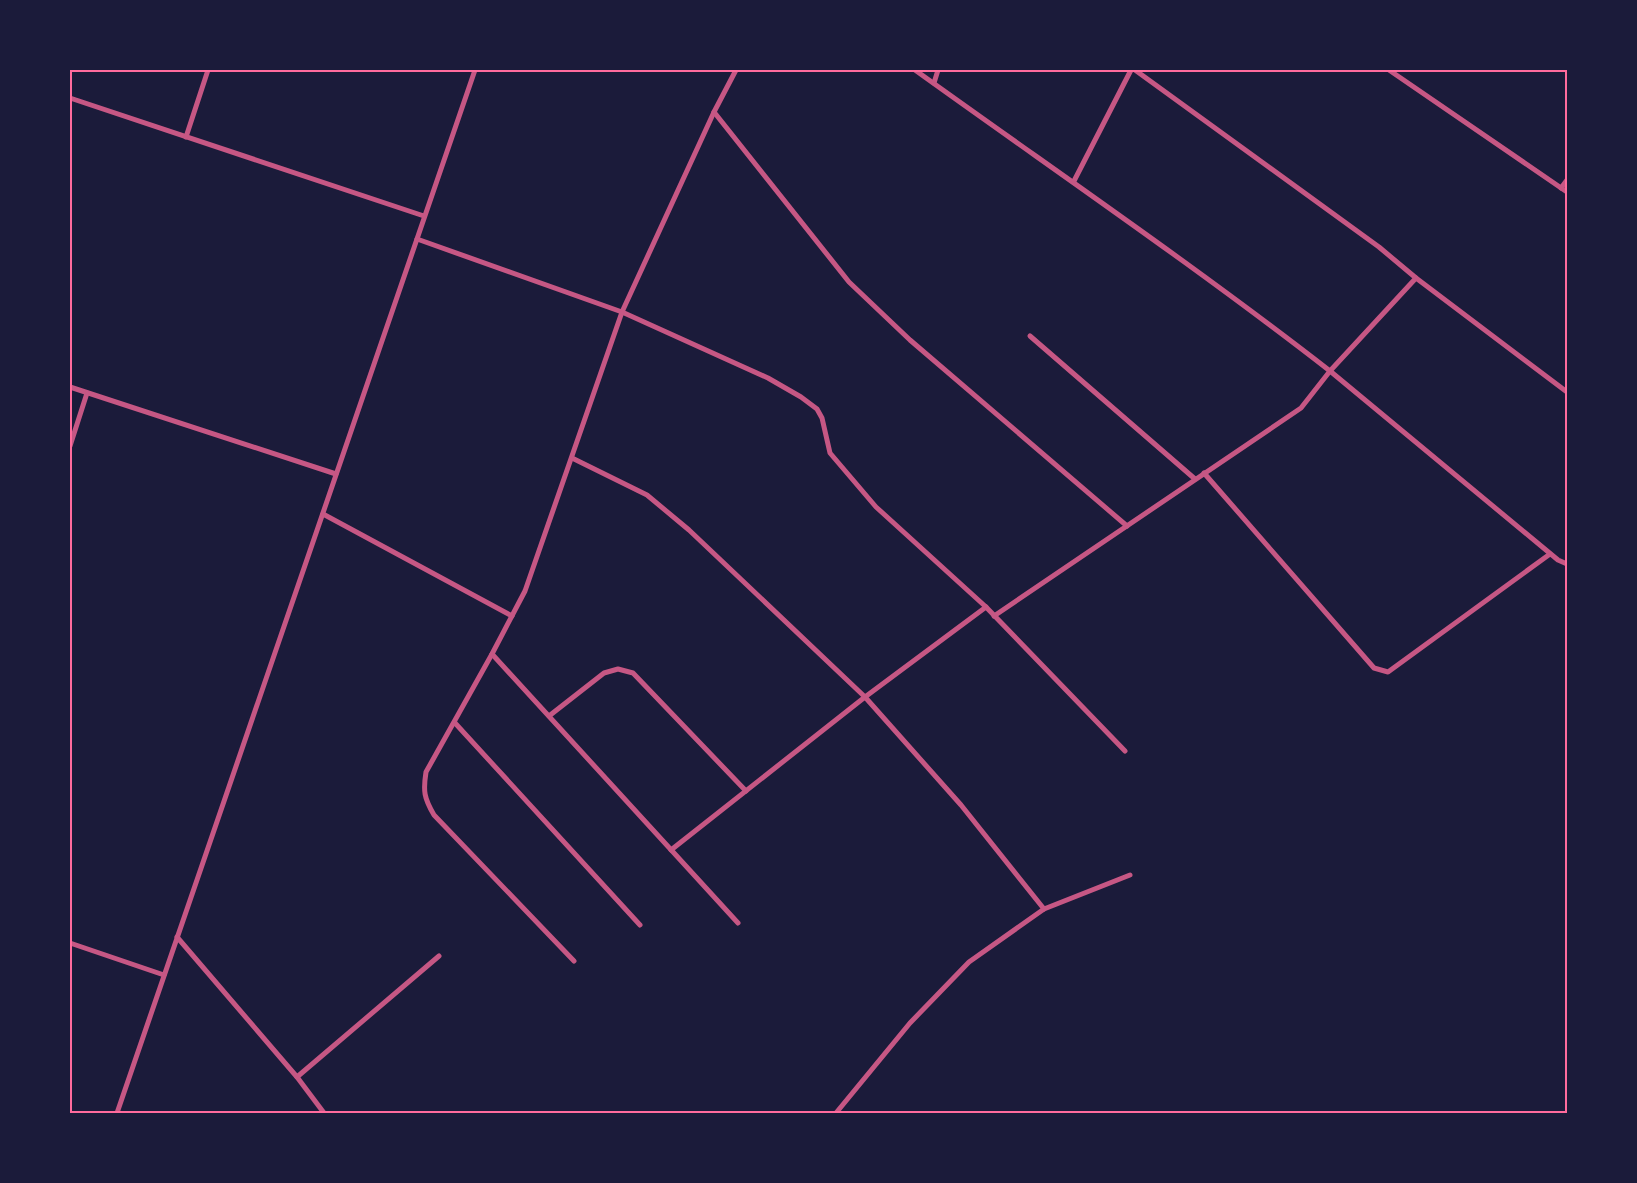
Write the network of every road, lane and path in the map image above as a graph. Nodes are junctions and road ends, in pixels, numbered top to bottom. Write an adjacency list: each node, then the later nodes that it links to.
1 (208, 70): 11 (street)
2 (475, 70): 16 (street)
3 (736, 70): 10 (street)
4 (915, 70): 8 (street)
5 (938, 70): 8 (street)
6 (1133, 70): 13 (street); 18 (street)
7 (1389, 70): 14 (street)
8 (934, 83): 13 (street)
9 (70, 98): 11 (street)
10 (714, 112): 19 (street); 31 (street)
11 (186, 136): 16 (street)
12 (1567, 180): 14 (street)
13 (1074, 181): 21 (street)
14 (1561, 188): 15 (street)
15 (1567, 192)
16 (424, 216): 17 (street)
17 (417, 238): 19 (street); 28 (street)
18 (1416, 278): 21 (street); 23 (street)
19 (622, 312): 26 (street); 34 (street)
20 (1030, 336): 29 (street)
21 (1330, 371): 27 (street); 32 (street)
22 (70, 387): 24 (street)
23 (1567, 392)
24 (87, 393): 25 (street); 28 (street)
25 (70, 446)
26 (572, 458): 35 (street); 38 (street)
27 (1204, 473): 29 (street); 32 (street)
28 (336, 474): 30 (street)
29 (1195, 479): 31 (street)
30 (323, 514): 35 (street); 48 (street)
31 (1127, 526): 36 (street)
32 (1550, 554): 33 (street)
33 (1567, 564)
34 (986, 608): 36 (street); 38 (street)
35 (512, 616): 37 (street)
36 (994, 616): 41 (street)
37 (492, 654): 39 (street); 40 (street)
38 (865, 697): 42 (street); 45 (street)
39 (549, 716): 42 (street); 43 (street)
40 (454, 723): 47 (street); 51 (street)
41 (1125, 750)
42 (746, 791): 43 (street)
43 (671, 850): 46 (street)
44 (1130, 875): 45 (street)
45 (1044, 910): 56 (street)
46 (738, 923)
47 (640, 925)
48 (177, 937): 52 (street); 53 (street)
49 (70, 943): 52 (street)
50 (439, 956): 53 (street)
51 (574, 961)
52 (164, 976): 54 (street)
53 (297, 1077): 55 (street)
54 (117, 1113)
55 (324, 1113)
56 (836, 1113)

